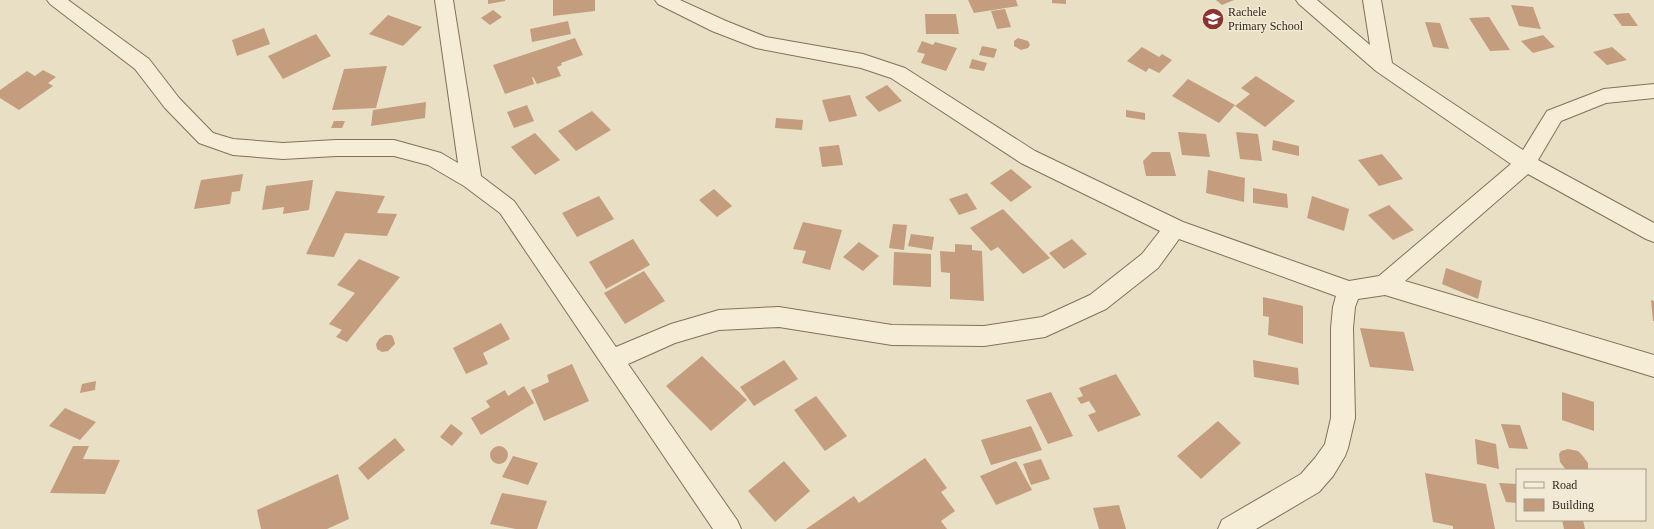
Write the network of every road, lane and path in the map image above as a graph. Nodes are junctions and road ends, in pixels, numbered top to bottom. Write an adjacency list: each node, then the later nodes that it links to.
1 (56, 0): 9 (street)
2 (444, 0): 9 (street)
3 (664, 0): 10 (street)
4 (1305, 0): 6 (street)
5 (1372, 0): 6 (street)
6 (1382, 66): 8 (street)
7 (1654, 91): 8 (street)
8 (1526, 163): 11 (street); 12 (street)
9 (471, 180): 14 (street)
10 (1175, 228): 13 (street); 14 (street)
11 (1654, 233)
12 (1385, 285): 13 (street); 15 (street)
13 (1349, 291): 17 (street)
14 (612, 360): 16 (street)
15 (1654, 366)
16 (728, 529)
17 (1231, 529)

